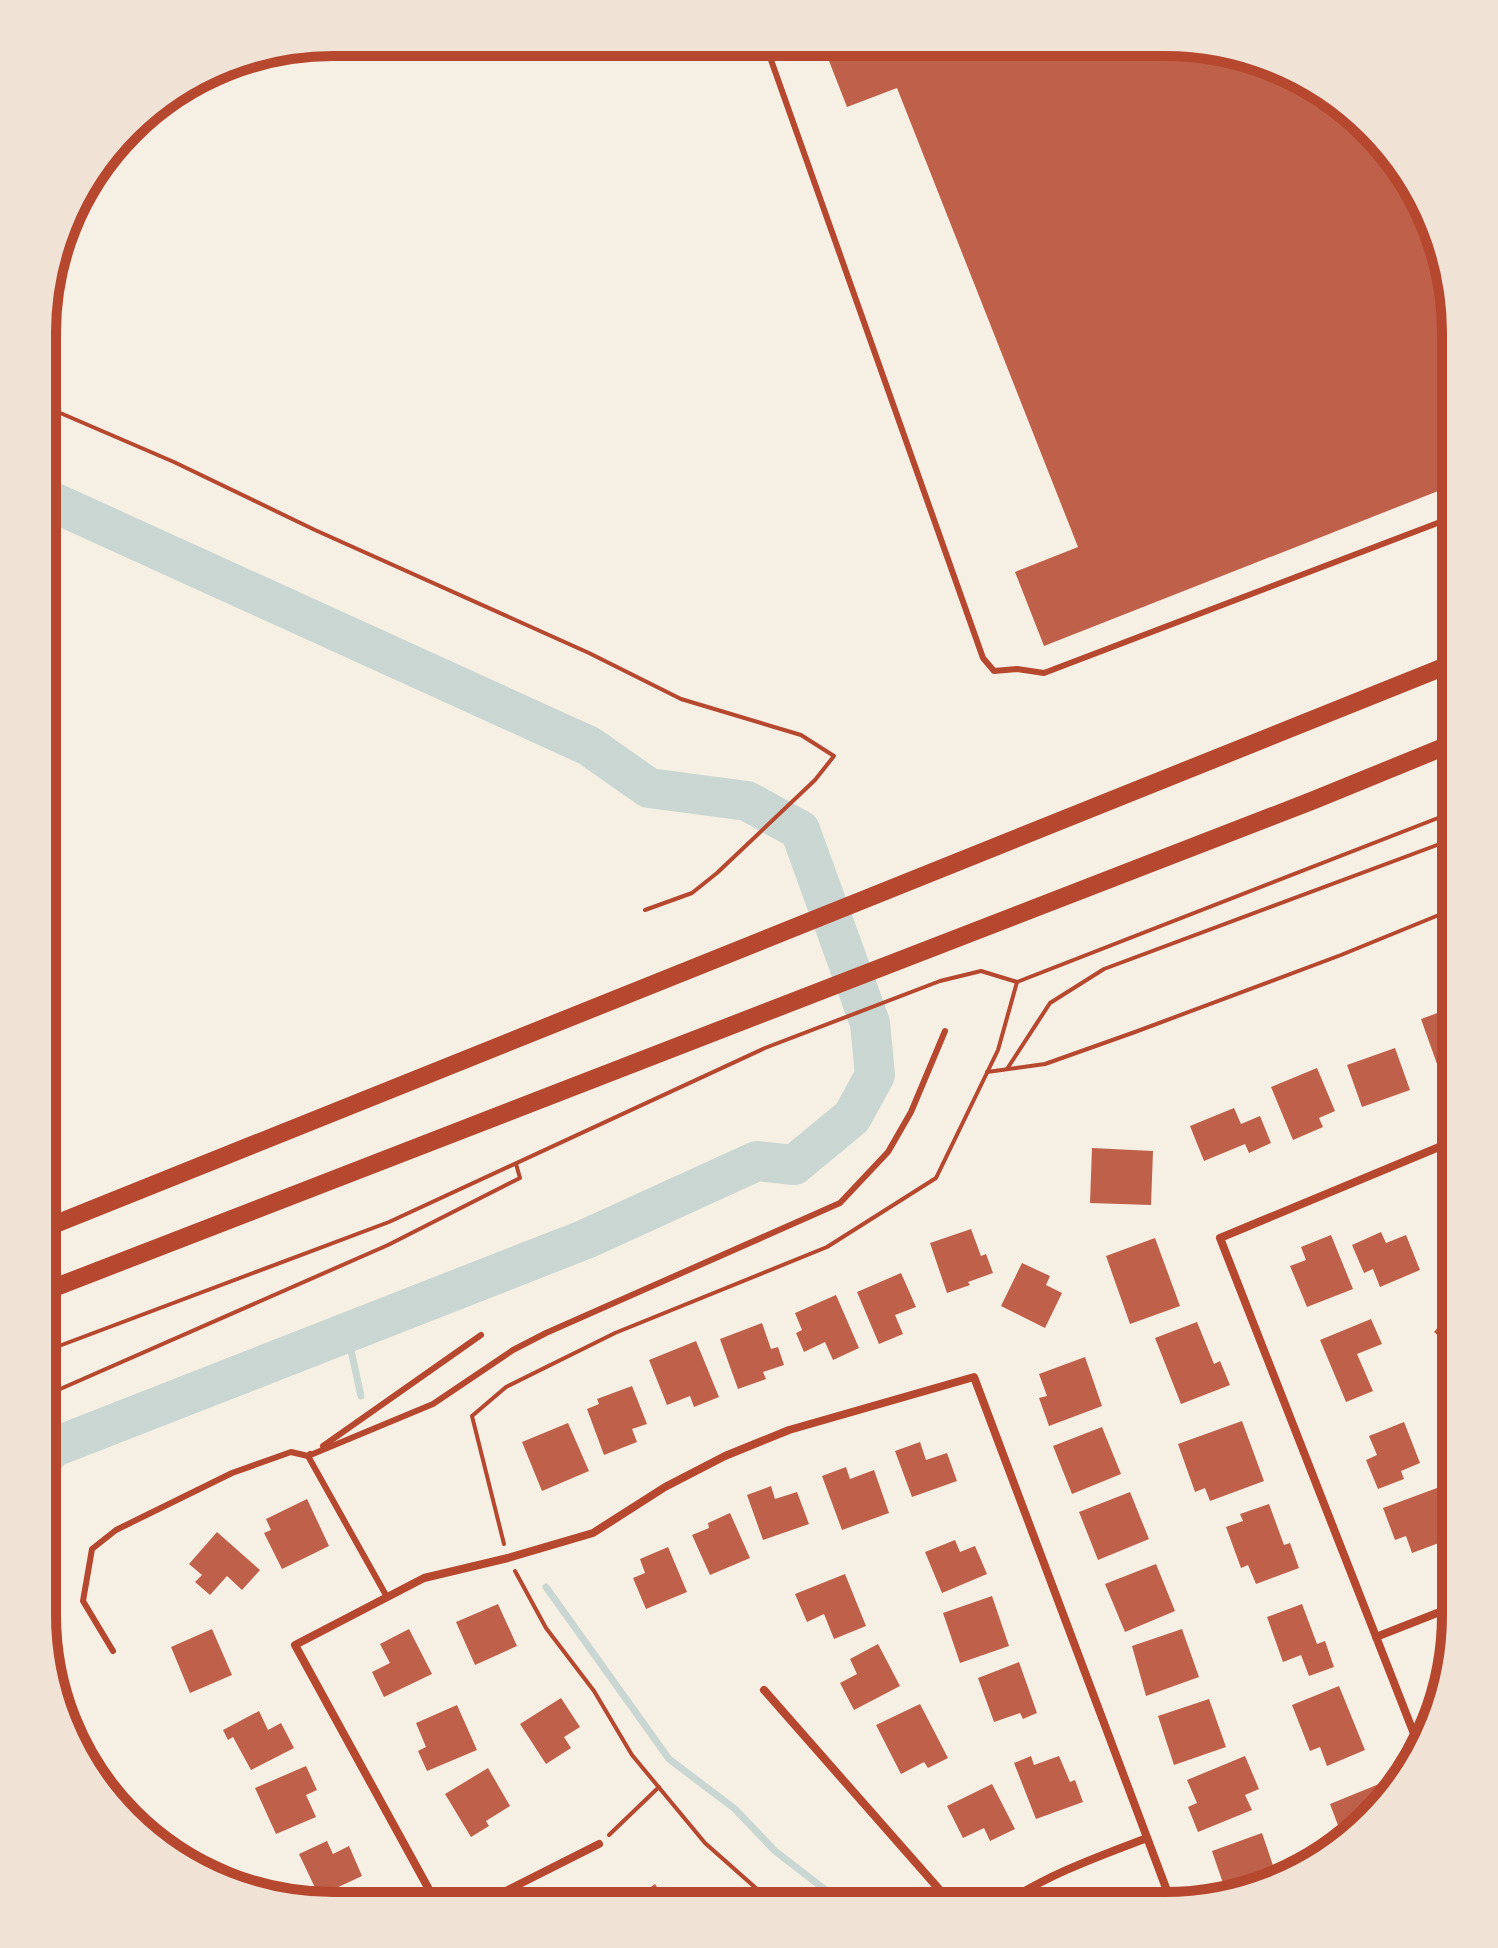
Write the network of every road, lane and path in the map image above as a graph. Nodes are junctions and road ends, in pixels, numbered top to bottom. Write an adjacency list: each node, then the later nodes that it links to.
1 (769, 56): 3 (lane)
2 (56, 411): 8 (path)
3 (1442, 521)
4 (1442, 668): 16 (highway)
5 (1442, 748): 17 (highway)
6 (1442, 817): 10 (path)
7 (1442, 843): 12 (path)
8 (645, 910)
9 (1442, 914): 12 (path)
10 (1017, 982): 13 (path); 15 (path)
11 (945, 1031): 21 (lane)
12 (1007, 1069): 13 (path)
13 (987, 1072): 22 (path)
14 (1441, 1146): 25 (street)
15 (516, 1164): 19 (path); 20 (path)
16 (56, 1224)
17 (56, 1287)
18 (481, 1335): 21 (lane)
19 (56, 1347)
20 (56, 1391)
21 (308, 1456): 23 (lane); 26 (lane)
22 (508, 1558): 23 (street); 29 (path); 30 (street)
23 (387, 1597): 32 (street)
24 (1441, 1611): 25 (street)
25 (1376, 1637): 28 (street)
26 (113, 1651)
27 (764, 1690): 35 (street)
28 (1414, 1734)
29 (659, 1787): 31 (path); 34 (path)
30 (1147, 1838): 36 (street); 37 (street)
31 (599, 1844): 33 (street)
32 (430, 1892)
33 (504, 1892)
34 (760, 1892)
35 (942, 1892)
36 (1022, 1892)
37 (1167, 1892)

